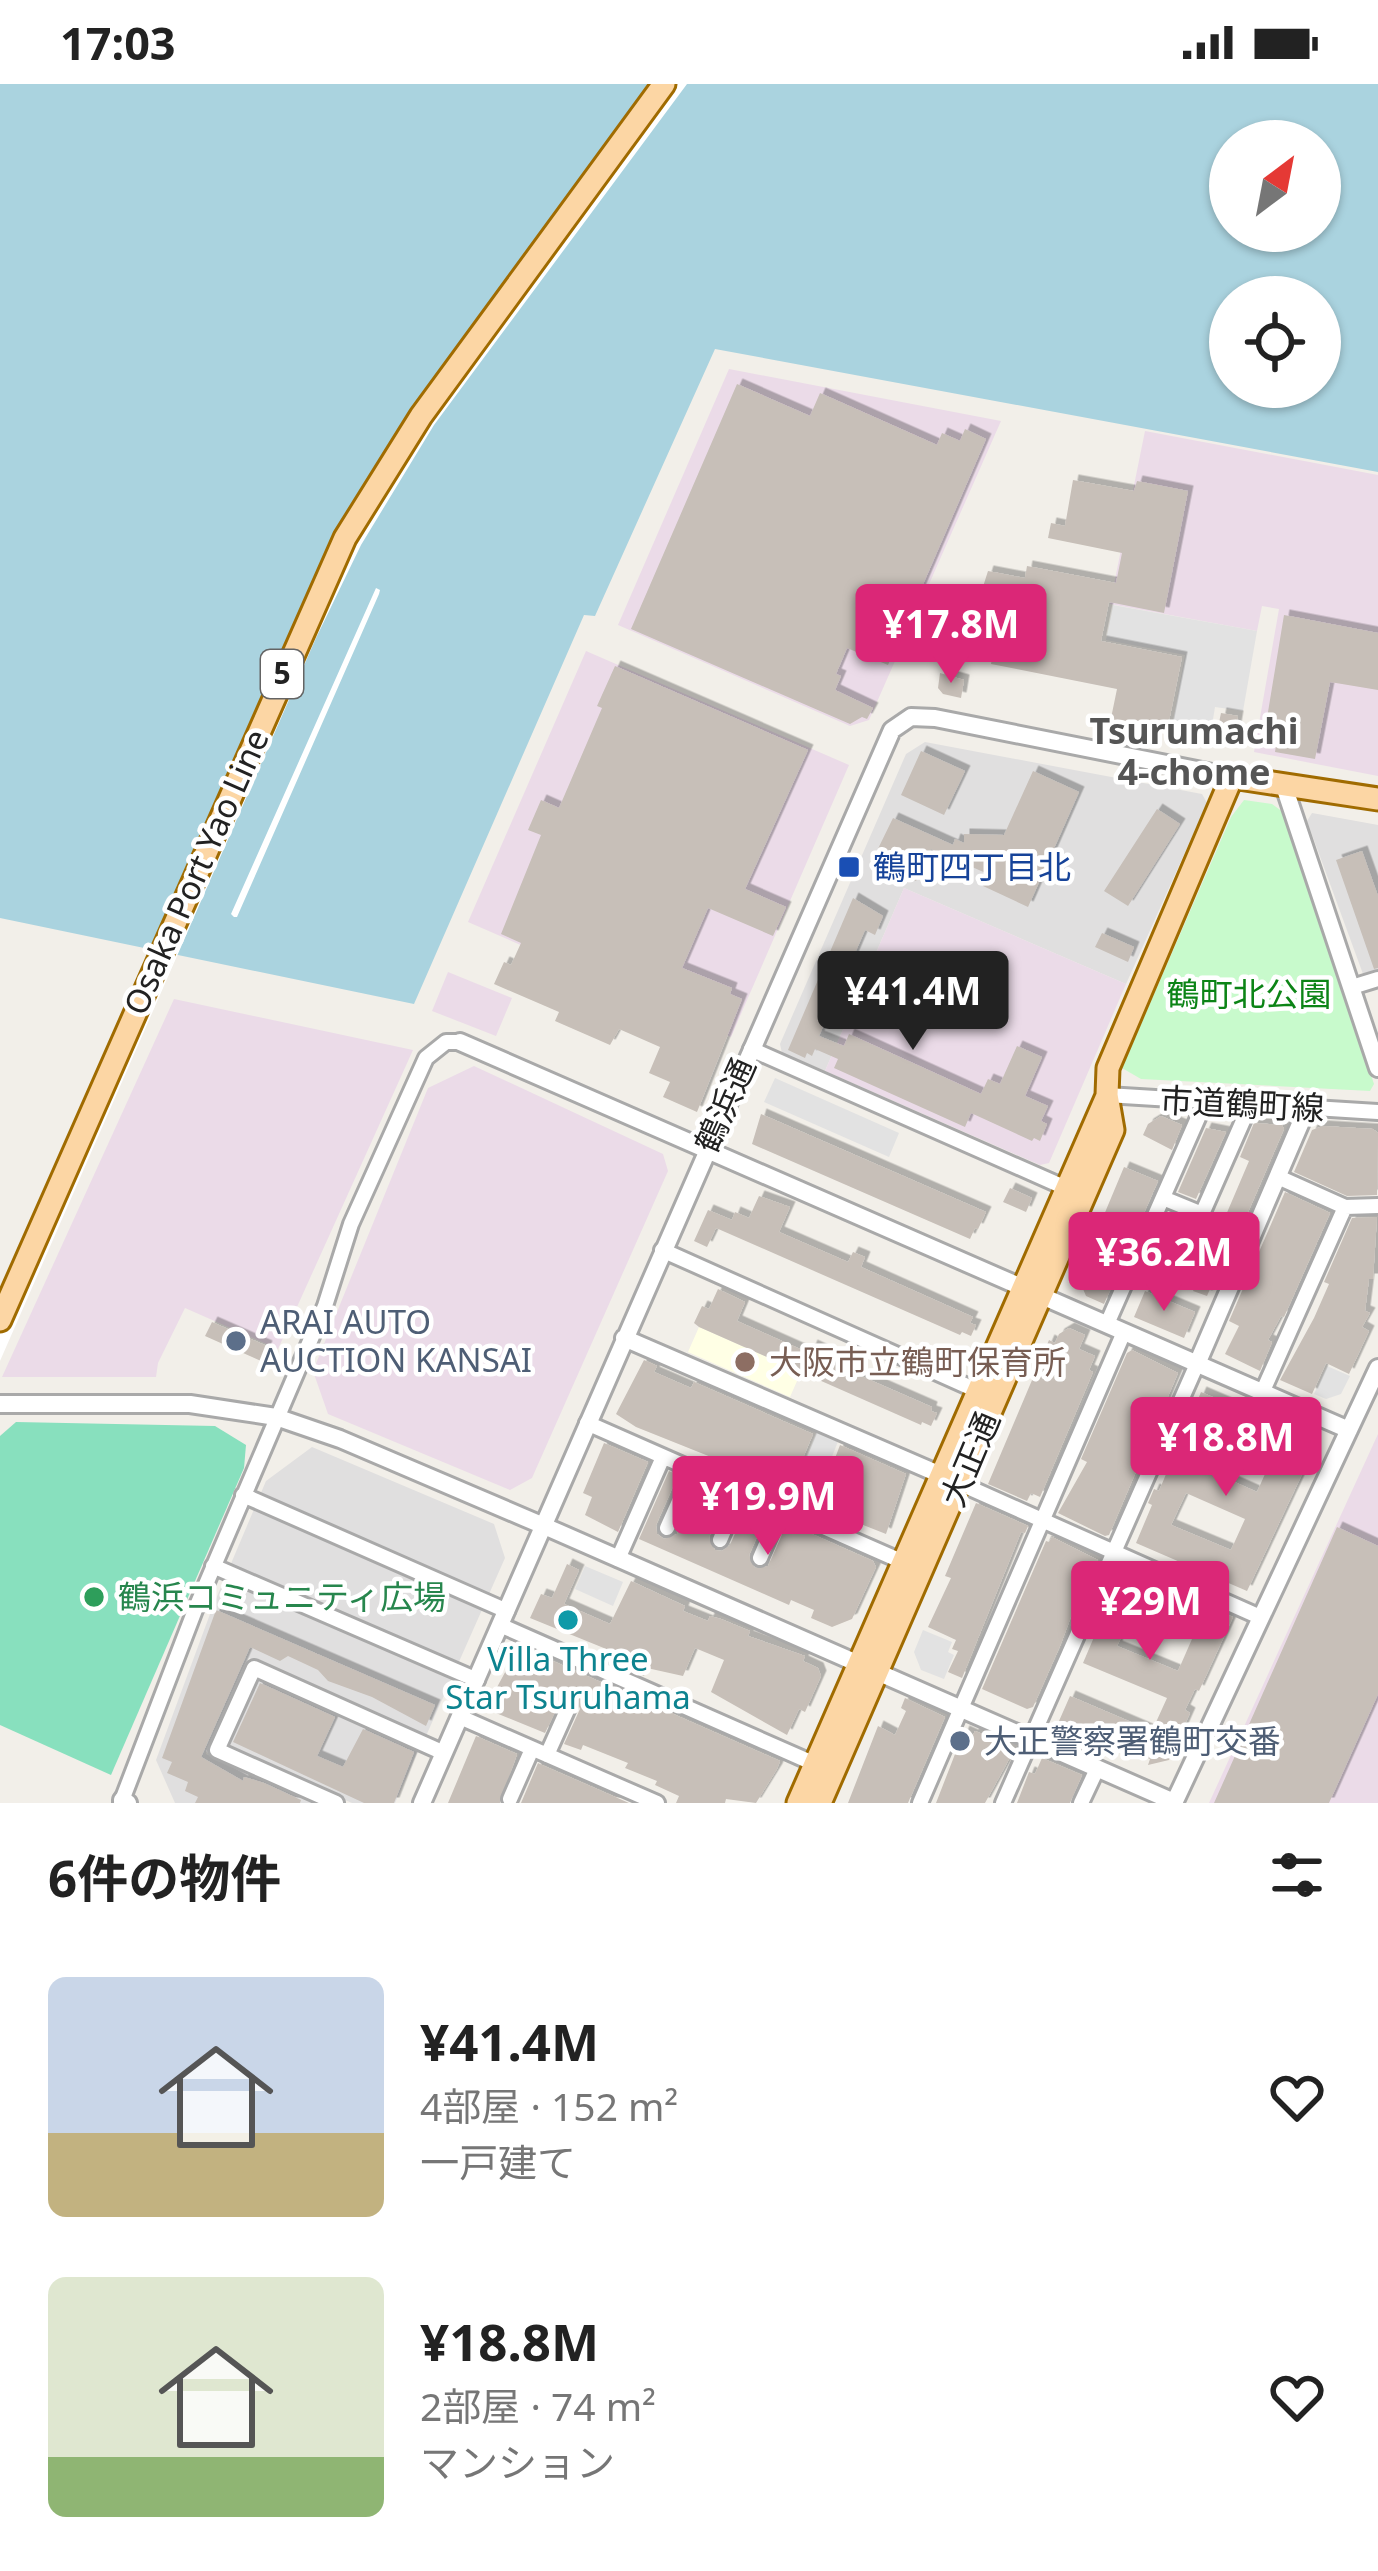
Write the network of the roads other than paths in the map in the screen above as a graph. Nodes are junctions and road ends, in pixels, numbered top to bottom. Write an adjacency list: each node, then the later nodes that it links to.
1 (664, 84): 23 (main road, Osaka Port Yao Line / 5)
2 (1232, 777): 3 (main road); 8 (street, 鶴浜通); 10 (main road)
3 (1285, 786): 4 (main road); 6 (street)
4 (1378, 799)
5 (1378, 979): 6 (street)
6 (1352, 987): 9 (street)
7 (460, 1042): 15 (street); 31 (street)
8 (751, 1048): 15 (street, 鶴浜通); 17 (street)
9 (1378, 1068)
10 (1107, 1095): 11 (street, 市道鶴町線); 17 (main road, 大正通); 22 (main road, 大正通)
11 (1205, 1102): 12 (street, 市道鶴町線); 18 (street)
12 (1250, 1105): 13 (street, 市道鶴町線); 18 (street)
13 (1307, 1108): 14 (street, 市道鶴町線); 16 (street)
14 (1378, 1112)
15 (705, 1150): 21 (street, 鶴浜通); 22 (street)
16 (1278, 1177): 20 (street); 26 (street)
17 (1066, 1188): 22 (main road, 大正通)
18 (1163, 1198): 24 (street)
19 (1378, 1206): 20 (street)
20 (1346, 1207): 29 (street)
21 (662, 1250): 25 (street, 鶴浜通); 28 (street)
22 (1032, 1292): 24 (street); 28 (main road, 大正通); 36 (main road, 大正通)
23 (0, 1320)
24 (1116, 1328): 26 (street); 41 (street)
25 (624, 1338): 32 (street, 鶴浜通); 36 (street)
26 (1197, 1364): 29 (street); 46 (street)
27 (1378, 1368): 33 (street)
28 (978, 1390): 36 (main road, 大正通)
29 (1262, 1393): 33 (street)
30 (0, 1404): 31 (street)
31 (276, 1417): 39 (street); 42 (street)
32 (587, 1424): 34 (street); 42 (street, 鶴浜通)
33 (1349, 1430): 51 (street)
34 (663, 1457): 35 (street); 47 (street)
35 (693, 1470): 38 (street); 44 (street)
36 (950, 1479): 41 (street); 49 (main road, 大正通); 53 (main road, 大正通)
37 (840, 1485): 43 (street)
38 (741, 1491): 40 (street); 45 (street)
39 (243, 1495): 50 (street); 52 (street)
40 (782, 1509): 43 (street); 48 (street)
41 (1042, 1520): 46 (street); 56 (street)
42 (544, 1526): 47 (street); 52 (street, 鶴浜通)
43 (823, 1527): 49 (street)
44 (667, 1528)
45 (720, 1540)
46 (1113, 1552): 51 (street); 58 (street)
47 (618, 1558): 53 (street)
48 (760, 1558)
49 (901, 1561): 53 (main road, 大正通)
50 (213, 1566): 54 (street); 64 (street)
51 (1260, 1617): 73 (street)
52 (504, 1618): 54 (street, 鶴浜通); 61 (street)
53 (868, 1668): 56 (street); 61 (main road, 大正通); 69 (main road, 大正通)
54 (477, 1679): 57 (street, 鶴浜通)
55 (569, 1706): 59 (street)
56 (962, 1709): 58 (street); 70 (street)
57 (460, 1717): 59 (street); 60 (street, 鶴浜通)
58 (1031, 1740): 62 (street); 71 (street)
59 (539, 1752): 63 (street); 67 (street)
60 (444, 1753): 65 (street); 66 (street, 鶴浜通)
61 (815, 1764): 68 (main road, 大正通)
62 (1097, 1769): 72 (street); 73 (street)
63 (510, 1799)
64 (124, 1802)
65 (336, 1803)
66 (422, 1803)
67 (656, 1803)
68 (798, 1803)
69 (820, 1803)
70 (920, 1803)
71 (1004, 1803)
72 (1082, 1803)
73 (1174, 1803)

